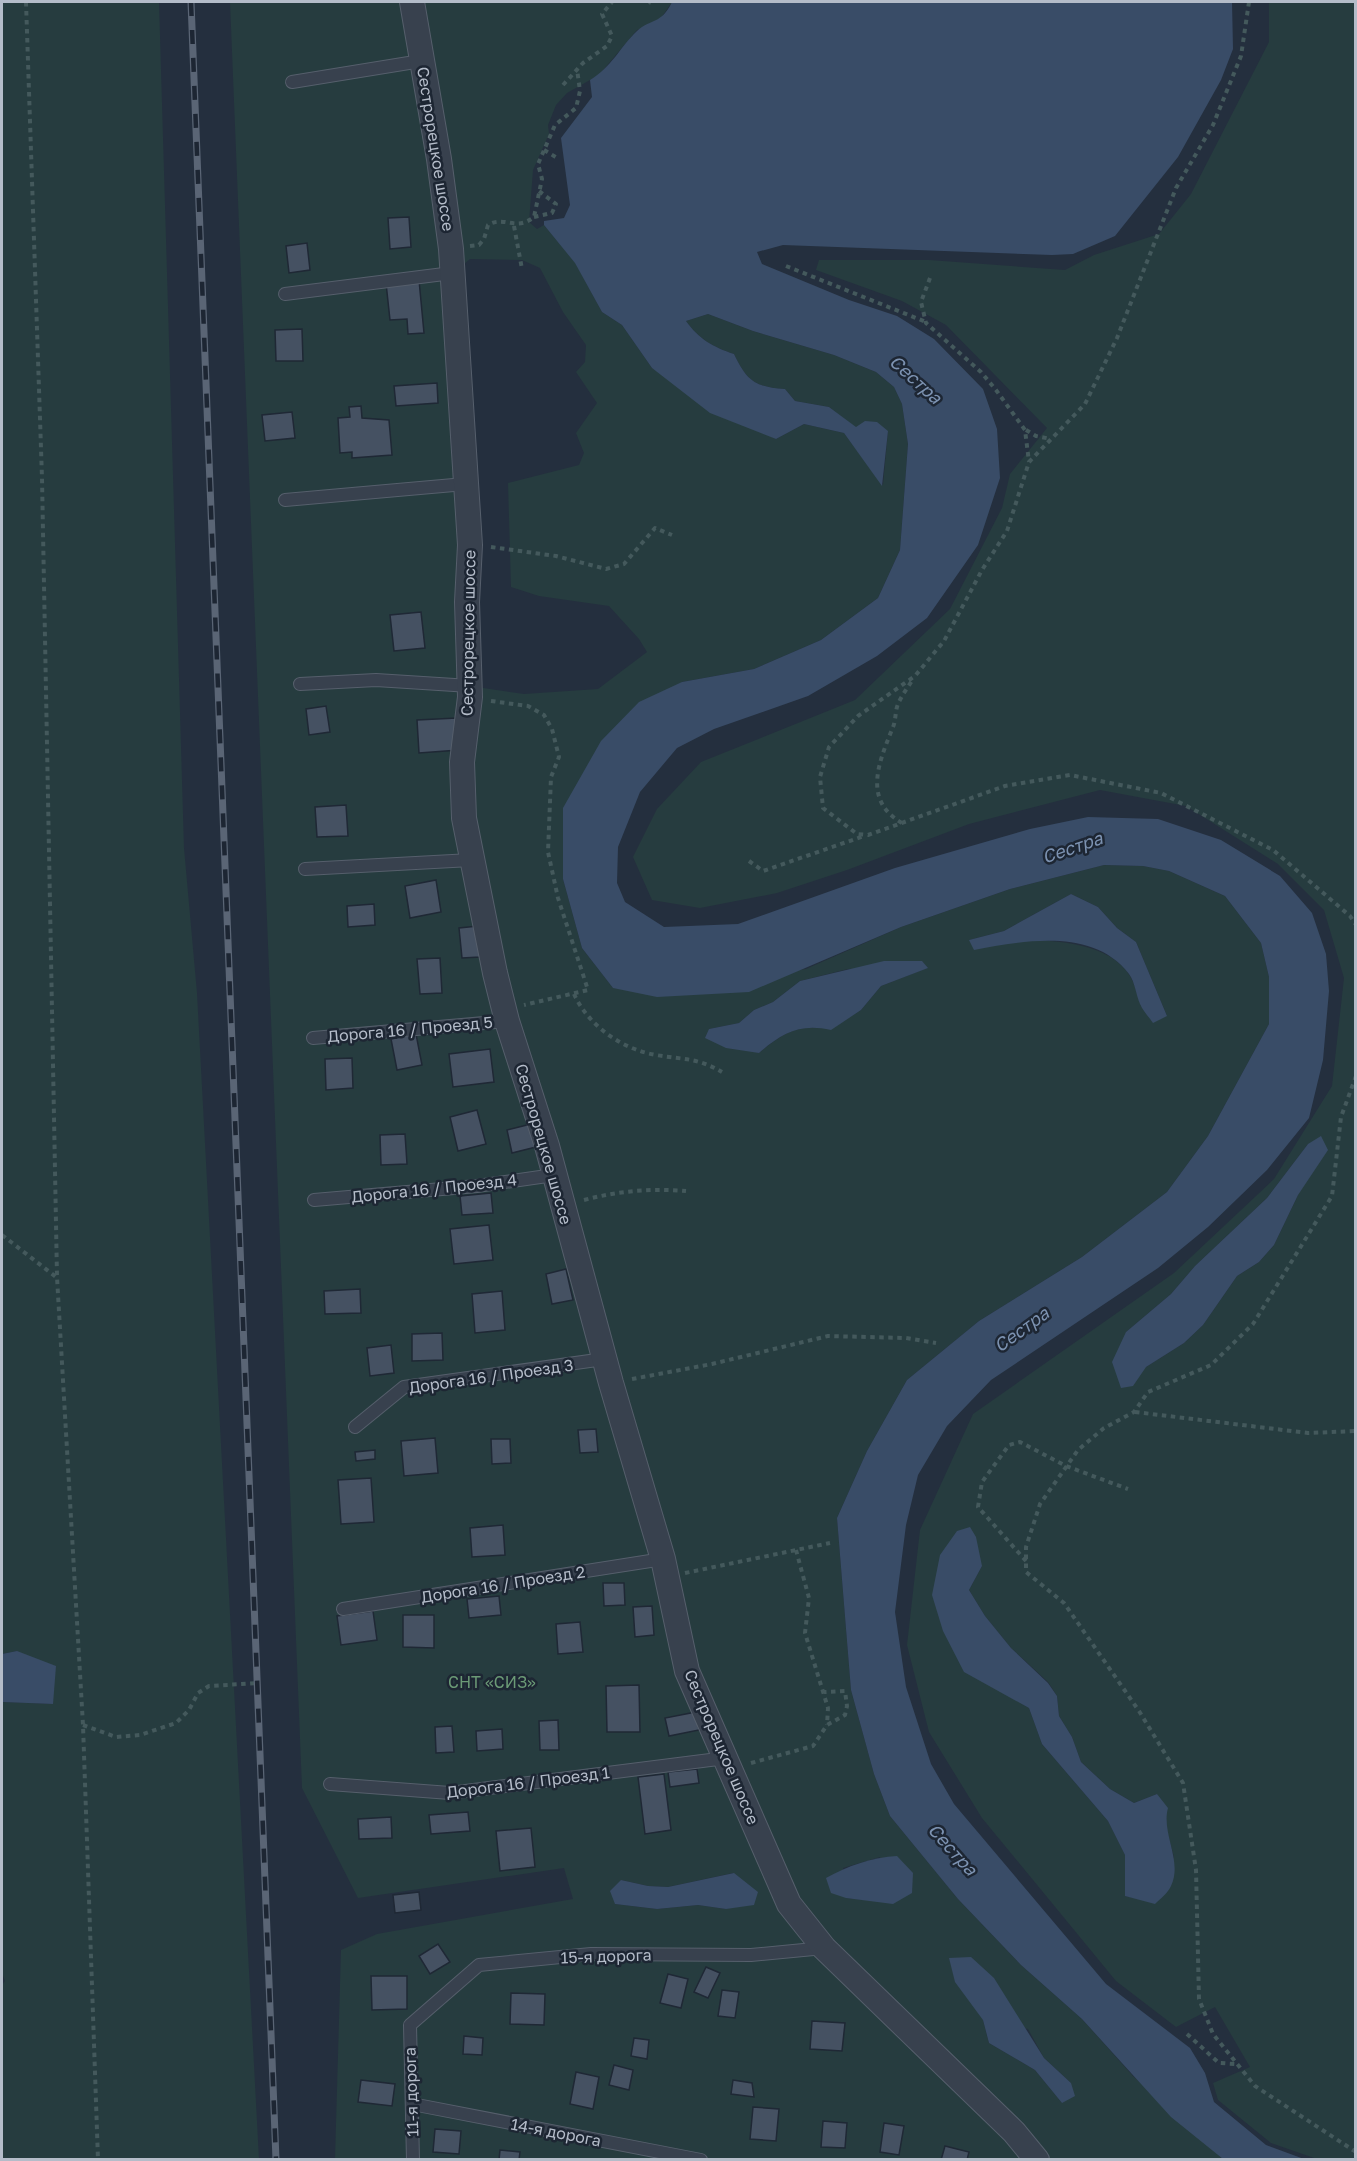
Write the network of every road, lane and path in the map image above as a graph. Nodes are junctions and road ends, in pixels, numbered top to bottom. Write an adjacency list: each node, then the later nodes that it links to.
1 (26, 2): 47 (path)
2 (412, 2): 5 (street, Сестрорецкое шоссе)
3 (612, 2): 6 (path)
4 (1249, 2): 22 (path)
5 (421, 61): 7 (lane); 14 (street, Сестрорецкое шоссе)
6 (577, 69): 8 (path); 9 (path)
7 (292, 82)
8 (563, 85)
9 (544, 150): 10 (path); 11 (path)
10 (559, 159)
11 (539, 191): 12 (path); 12 (path)
12 (534, 217): 13 (path)
13 (514, 225): 14 (path); 16 (path)
14 (451, 249): 17 (street, Сестрорецкое шоссе)
15 (786, 266): 20 (path)
16 (522, 269)
17 (452, 273): 19 (lane); 24 (street, Сестрорецкое шоссе)
18 (930, 278): 20 (path)
19 (285, 294)
20 (926, 323): 21 (path)
21 (1025, 430): 22 (path); 23 (path)
22 (1051, 439): 23 (path)
23 (1029, 462): 28 (path)
24 (465, 484): 25 (lane); 27 (street, Сестрорецкое шоссе)
25 (285, 500)
26 (672, 535): 27 (path)
27 (470, 545): 30 (street, Сестрорецкое шоссе)
28 (915, 676): 31 (path); 32 (path)
29 (300, 684): 30 (lane)
30 (470, 692): 33 (street, Сестрорецкое шоссе); 37 (path)
31 (902, 823): 32 (path); 36 (path)
32 (868, 835): 34 (path)
33 (471, 860): 35 (lane); 38 (street, Сестрорецкое шоссе)
34 (749, 861)
35 (305, 869)
36 (1356, 925)
37 (574, 994): 38 (path); 40 (path)
38 (506, 1015): 39 (lane, Дорога 16 / Проезд 5); 42 (street, Сестрорецкое шоссе)
39 (313, 1038)
40 (722, 1071)
41 (1356, 1076): 51 (path)
42 (554, 1175): 44 (lane, Дорога 16 / Проезд 4); 45 (street, Сестрорецкое шоссе)
43 (687, 1191): 45 (path)
44 (314, 1200)
45 (562, 1206): 49 (street, Сестрорецкое шоссе)
46 (2, 1235): 47 (path)
47 (57, 1277): 63 (path)
48 (936, 1343): 50 (path)
49 (604, 1359): 50 (street, Сестрорецкое шоссе); 52 (lane, Дорога 16 / Проезд 3)
50 (611, 1383): 59 (street, Сестрорецкое шоссе)
51 (1134, 1412): 53 (path); 54 (path)
52 (355, 1427)
53 (1356, 1431)
54 (1066, 1466): 55 (path); 58 (path); 58 (path)
55 (1128, 1489)
56 (830, 1543): 57 (path)
57 (796, 1550): 59 (path); 62 (path)
58 (1026, 1561): 70 (path)
59 (665, 1568): 60 (lane, Дорога 16 / Проезд 2); 65 (street, Сестрорецкое шоссе)
60 (343, 1609)
61 (259, 1683): 63 (path)
62 (824, 1692): 64 (path); 64 (path)
63 (83, 1725): 73 (path)
64 (827, 1725): 65 (path)
65 (728, 1763): 66 (lane, Дорога 16 / Проезд 1); 67 (street, Сестрорецкое шоссе)
66 (330, 1784)
67 (824, 1948): 68 (lane, 15-я дорога); 76 (street, Сестрорецкое шоссе)
68 (410, 2025): 71 (lane, 11-я дорога)
69 (1187, 2034): 70 (path)
70 (1237, 2064): 72 (path)
71 (412, 2104): 74 (lane, 11-я дорога); 75 (lane, 14-я дорога)
72 (1356, 2152)
73 (98, 2160)
74 (413, 2160)
75 (701, 2160)
76 (1037, 2160)

